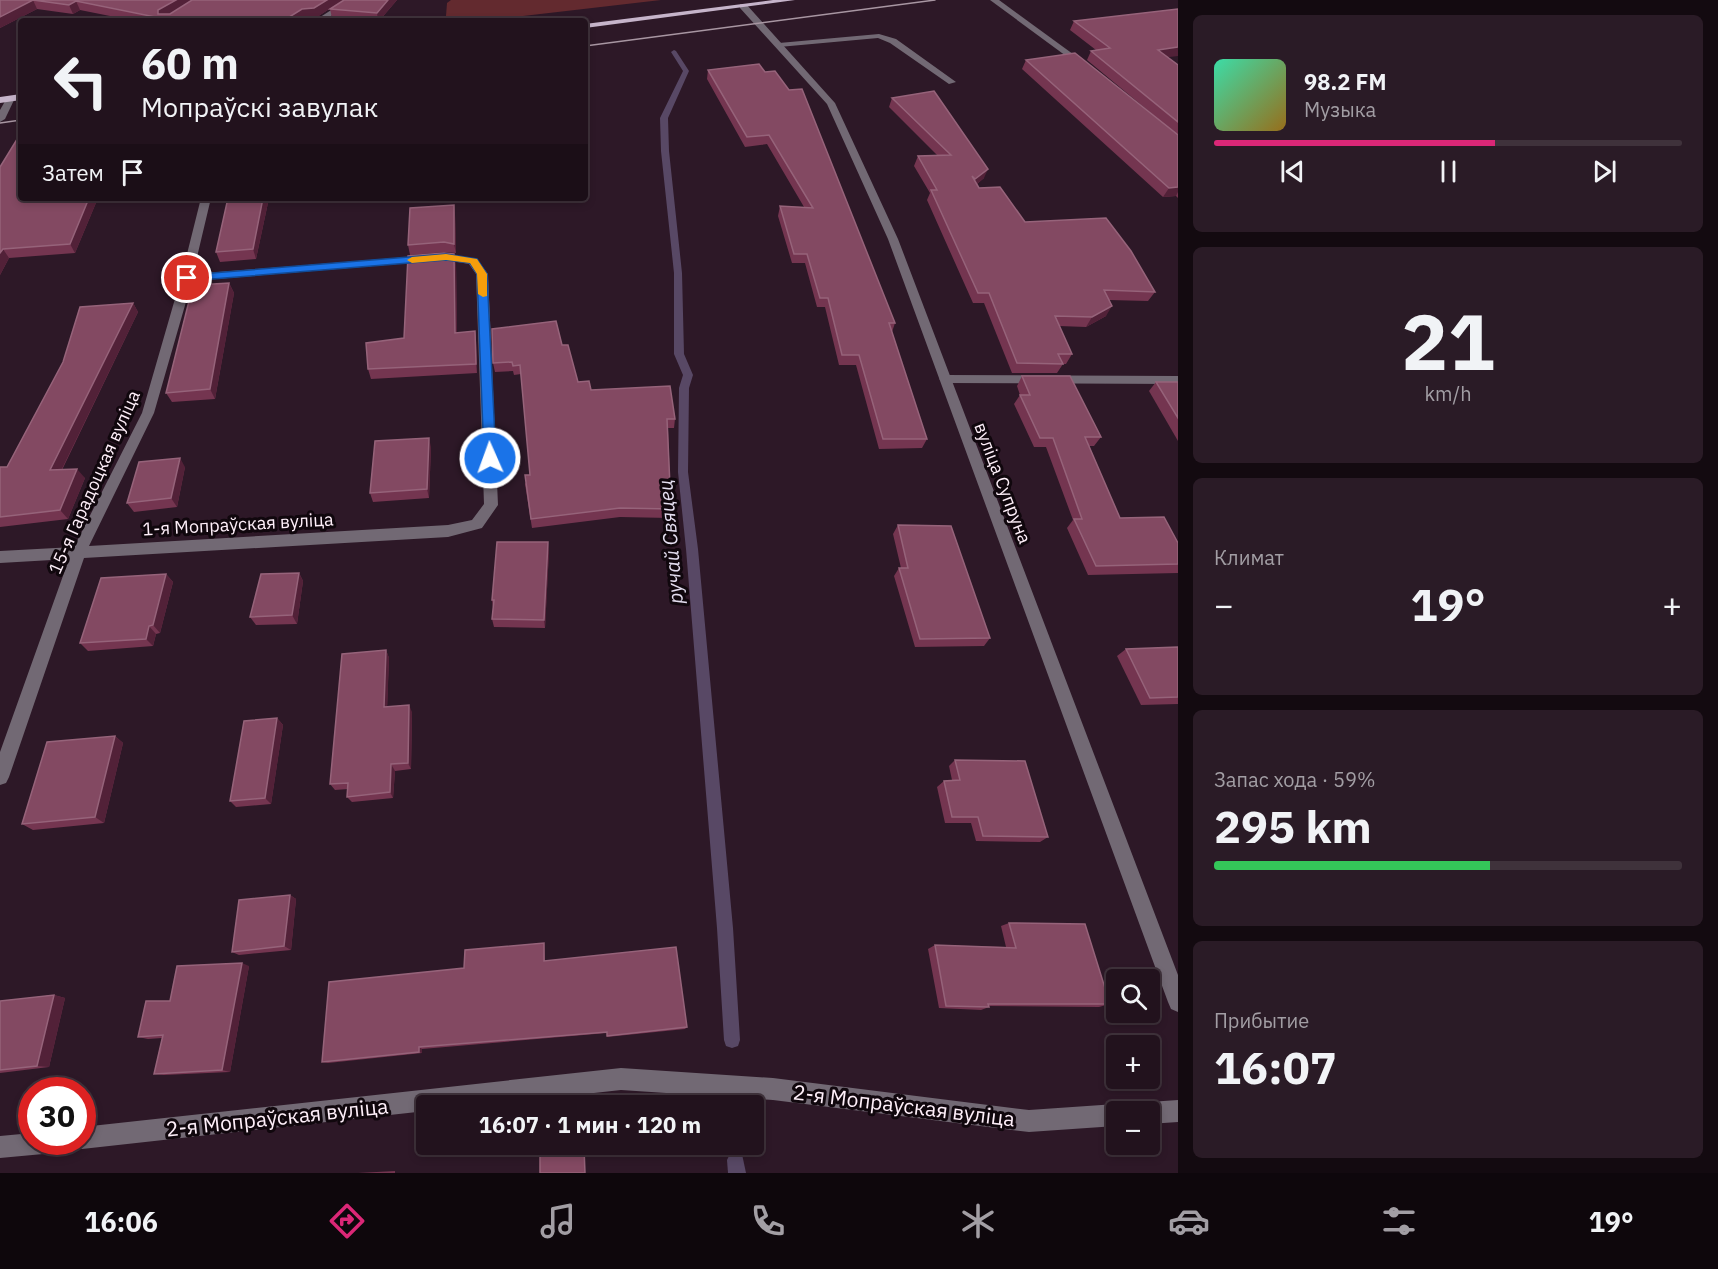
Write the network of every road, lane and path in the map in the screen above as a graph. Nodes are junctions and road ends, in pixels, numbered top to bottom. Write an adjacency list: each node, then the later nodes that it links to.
1 (352, 0): 5 (street)
2 (791, 0): 4 (main road)
3 (994, 0): 8 (street)
4 (743, 6): 6 (main road); 7 (street, вуліца Супруна)
5 (323, 18)
6 (588, 26)
7 (779, 45): 9 (street); 15 (street, вуліца Супруна)
8 (1089, 68)
9 (952, 82)
10 (16, 98): 11 (main road); 12 (street)
11 (0, 100)
12 (0, 119)
13 (205, 201): 14 (street, 15-я Гарадоцкая вуліца)
14 (187, 278): 17 (street, 15-я Гарадоцкая вуліца); 17 (street, 1-я Мопраўская вуліца)
15 (945, 379): 16 (street); 20 (street, вуліца Супруна)
16 (1178, 380)
17 (78, 553): 18 (street, 1-я Мопраўская вуліца); 19 (street, 15-я Гарадоцкая вуліца)
18 (0, 557)
19 (0, 777)
20 (1178, 1002)
21 (1178, 1111): 22 (street)
22 (1160, 1112)
23 (1106, 1116): 24 (street, 2-я Мопраўская вуліца)
24 (96, 1136)
25 (18, 1146): 26 (street)
26 (0, 1148)

